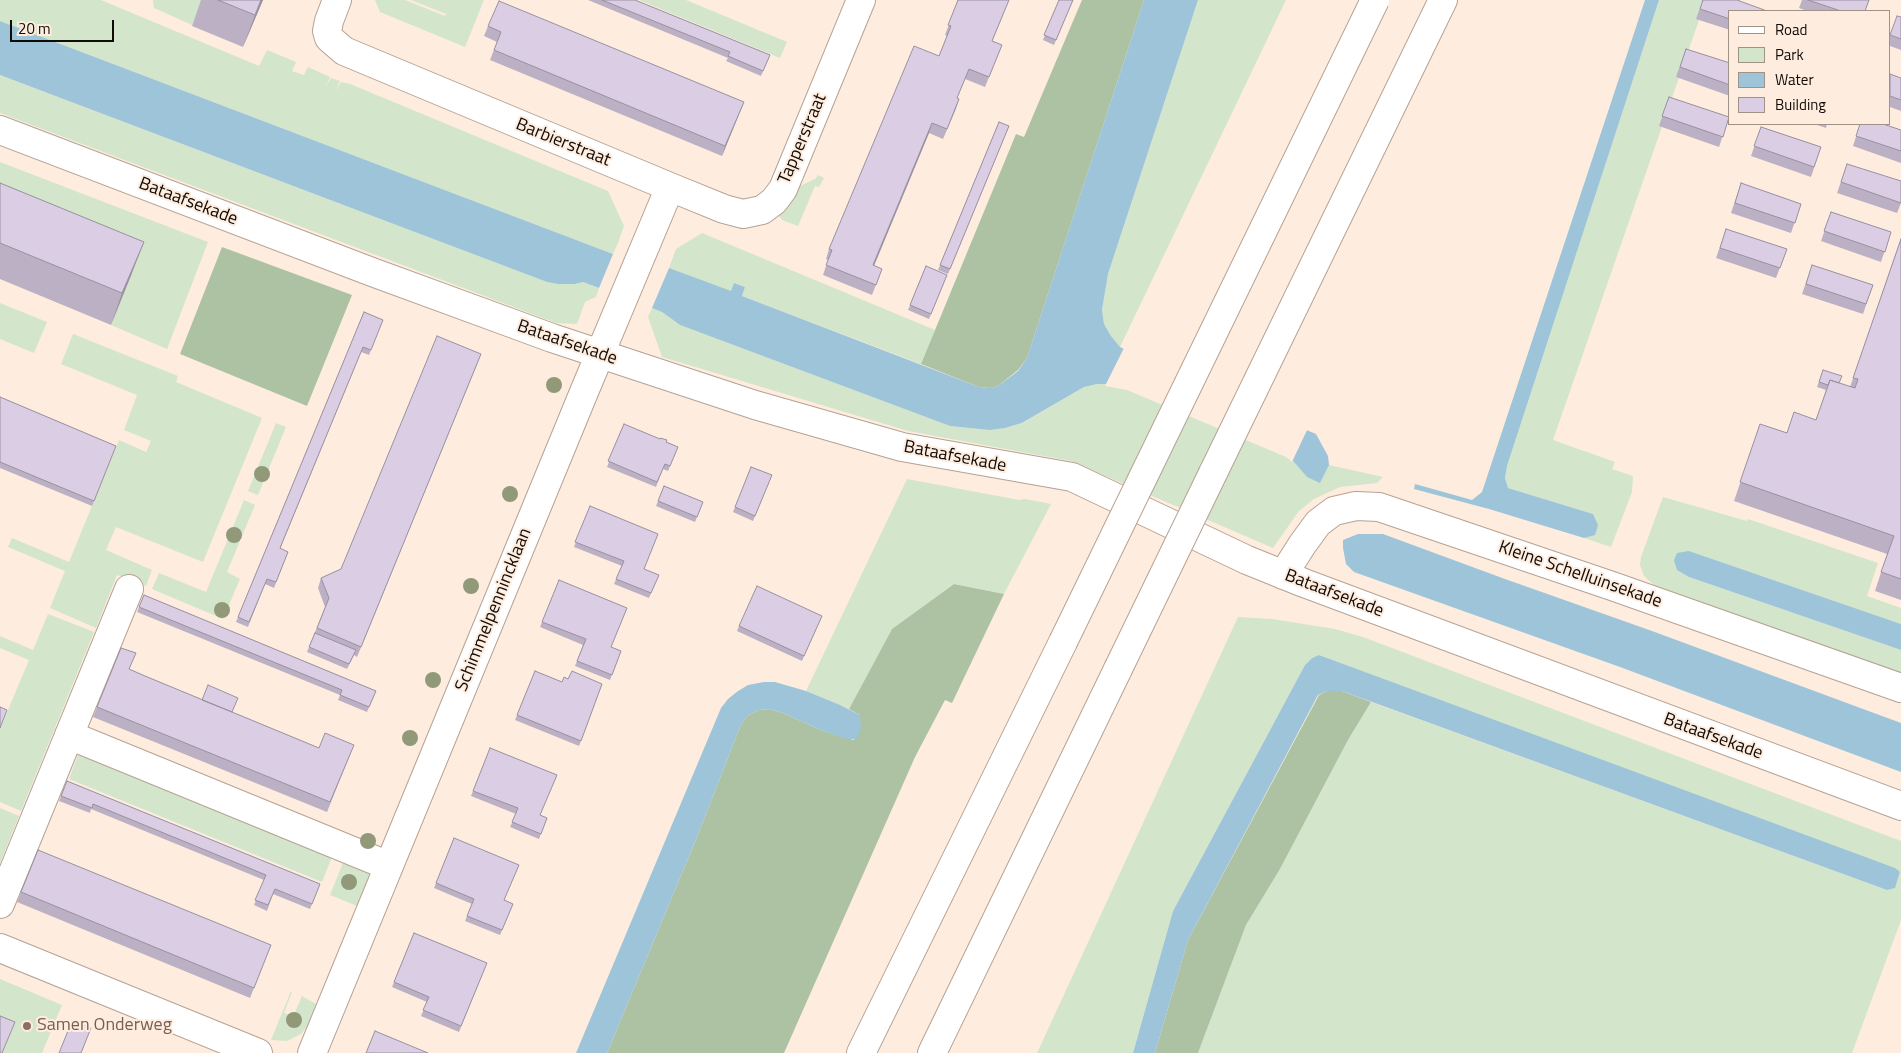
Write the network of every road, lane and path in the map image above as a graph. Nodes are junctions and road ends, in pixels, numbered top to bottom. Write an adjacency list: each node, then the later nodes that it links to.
1 (337, 0): 6 (main road, Barbierstraat)
2 (861, 0): 6 (main road, Tapperstraat)
3 (1375, 0): 19 (main road, bridge)
4 (1443, 0): 16 (main road, bridge)
5 (0, 130): 7 (main road, Bataafsekade)
6 (670, 187): 7 (main road)
7 (600, 354): 8 (main road, Bataafsekade); 13 (main road, Schimmelpennincklaan)
8 (1284, 575): 10 (main road, Kleine Schelluinsekade); 12 (main road, Bataafsekade)
9 (129, 588): 11 (main road)
10 (1901, 688)
11 (68, 735): 13 (main road); 14 (main road)
12 (1901, 806)
13 (389, 866): 18 (main road, Schimmelpennincklaan)
14 (0, 904)
15 (0, 948): 17 (main road)
16 (961, 994): 20 (main road); 21 (main road)
17 (258, 1053)
18 (312, 1053)
19 (861, 1053)
20 (932, 1053)
21 (941, 1053)

